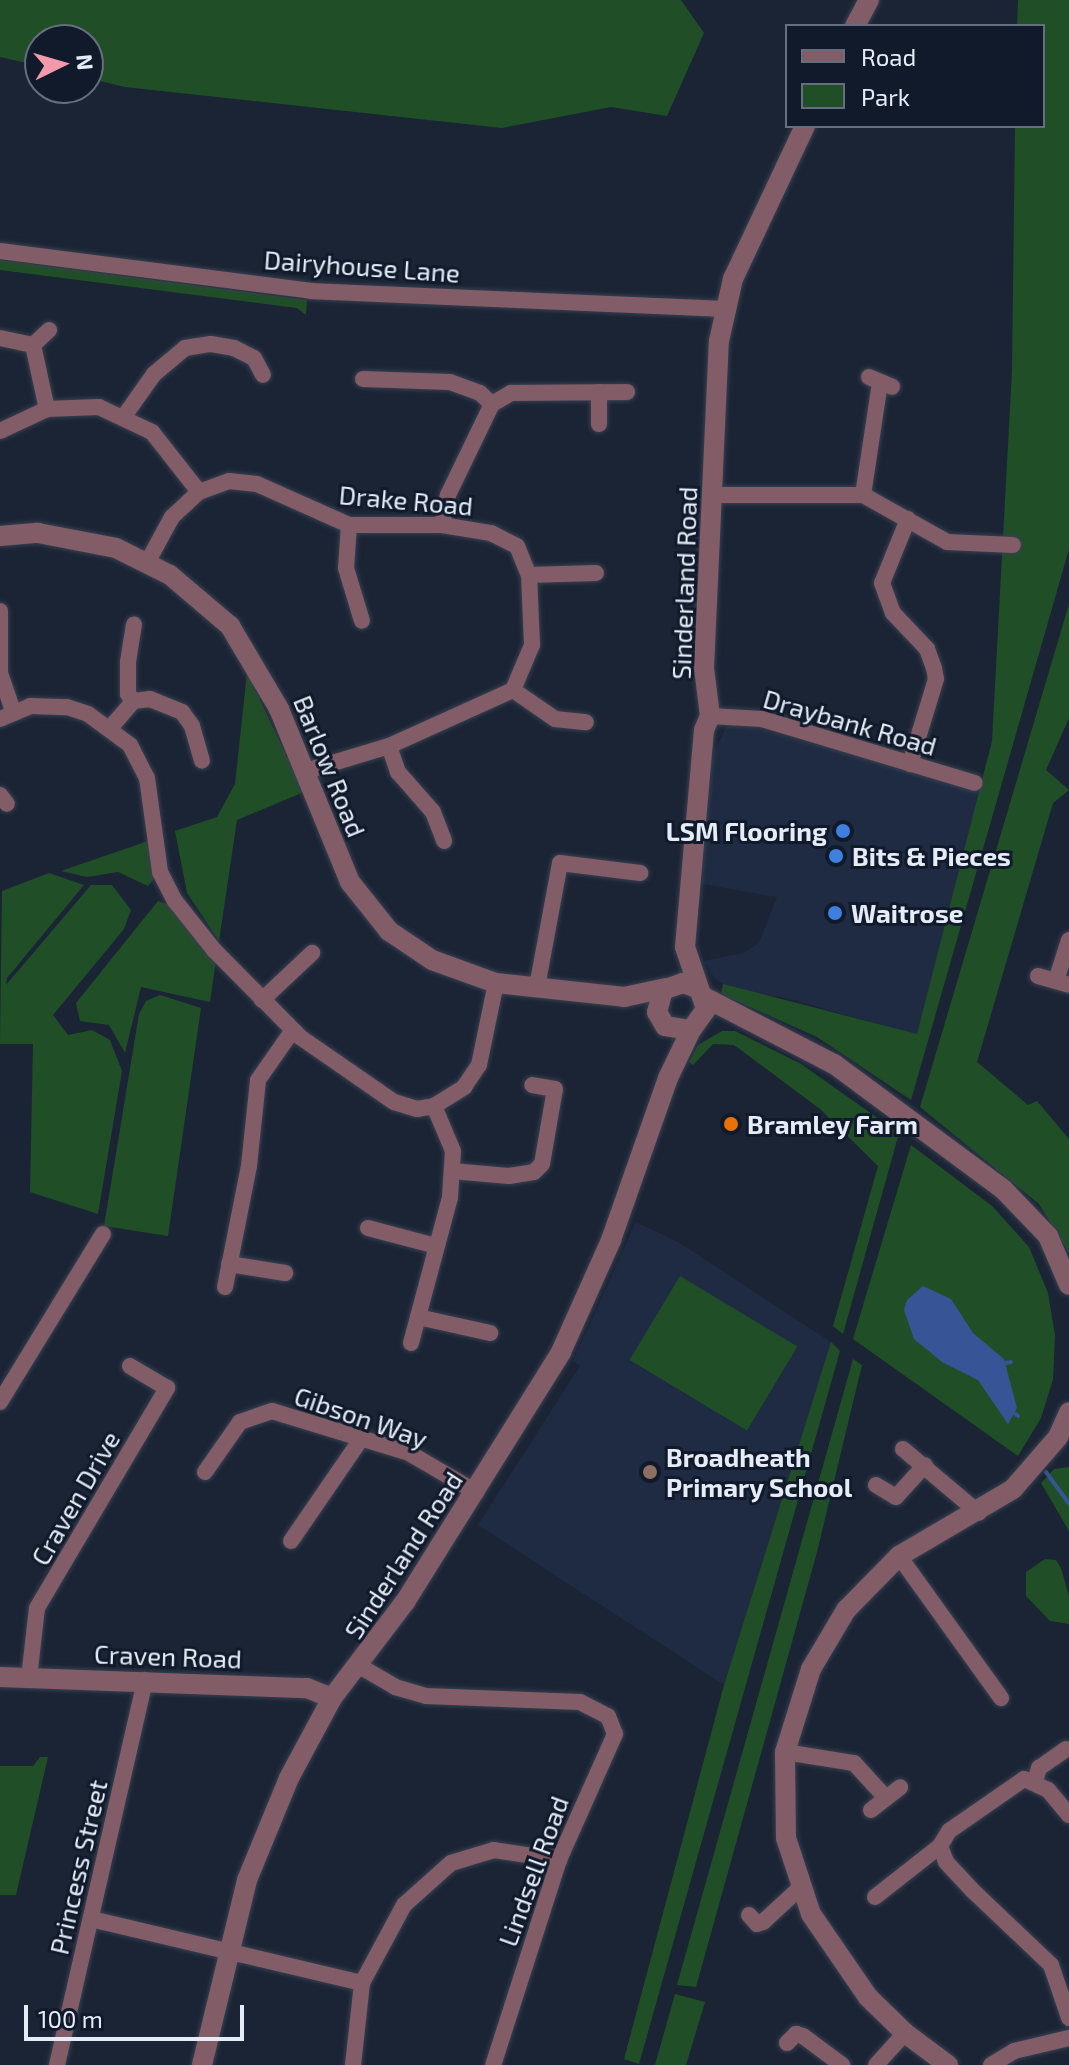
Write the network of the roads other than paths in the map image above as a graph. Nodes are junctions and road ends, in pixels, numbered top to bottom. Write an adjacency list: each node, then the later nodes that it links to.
1 (869, 0): 2 (street)
2 (856, 24)
3 (804, 128): 5 (street, Sinderland Road)
4 (0, 251): 5 (street, Dairyhouse Lane)
5 (723, 309): 20 (street, Sinderland Road)
6 (49, 330): 8 (street)
7 (0, 338): 8 (street)
8 (33, 345): 15 (street)
9 (263, 375): 16 (street)
10 (363, 379): 14 (street)
11 (881, 382): 21 (street)
12 (599, 392): 13 (street); 14 (street); 17 (street)
13 (627, 392)
14 (492, 404): 24 (street)
15 (47, 409): 16 (street); 18 (street)
16 (125, 415): 19 (street)
17 (599, 424)
18 (0, 431)
19 (199, 492): 23 (street, Drake Road); 27 (street, Drake Road)
20 (712, 495): 21 (street); 36 (street, Sinderland Road)
21 (863, 495): 22 (street)
22 (908, 519): 26 (street); 41 (street)
23 (349, 525): 24 (street, Drake Road); 31 (street)
24 (442, 525): 29 (street, Drake Road)
25 (0, 536): 27 (street, Barlow Road)
26 (1013, 545)
27 (148, 561): 42 (street, Barlow Road)
28 (596, 573): 29 (street)
29 (529, 575): 33 (street, Drake Road)
30 (0, 611): 35 (street)
31 (362, 621)
32 (134, 624): 34 (street)
33 (513, 690): 37 (street); 39 (street)
34 (134, 701): 38 (street); 40 (street)
35 (6, 715): 38 (street)
36 (710, 716): 41 (street, Draybank Road); 48 (street, Sinderland Road)
37 (586, 722)
38 (111, 727): 56 (street)
39 (389, 746): 42 (street); 44 (street)
40 (202, 761)
41 (910, 764): 43 (street, Draybank Road)
42 (303, 772): 50 (street, Barlow Road)
43 (975, 783)
44 (444, 841)
45 (640, 873): 53 (street)
46 (1069, 940): 51 (street)
47 (312, 953): 56 (street)
48 (685, 953): 52 (street, Sinderland Road); 54 (street, Sinderland Road)
49 (1038, 976): 51 (street)
50 (496, 983): 53 (street, Barlow Road); 63 (street)
51 (1063, 983)
52 (669, 986): 54 (street); 55 (street, Barlow Road); 57 (street, Sinderland Road)
53 (537, 987): 55 (street, Barlow Road)
54 (700, 992): 58 (street); 59 (street, Sinderland Road)
55 (624, 997): 57 (street, Barlow Road)
56 (262, 1000): 60 (street)
57 (661, 1022): 59 (street); 61 (street, Sinderland Road)
58 (748, 1022): 59 (street); 70 (street)
59 (693, 1029): 61 (street, Sinderland Road)
60 (293, 1030): 63 (street); 68 (street)
61 (668, 1078): 84 (street, Sinderland Road)
62 (532, 1085): 64 (street)
63 (434, 1106): 64 (street)
64 (452, 1171): 67 (street)
65 (368, 1228): 67 (street)
66 (103, 1234): 76 (street)
67 (436, 1246): 72 (street)
68 (229, 1264): 69 (street); 71 (street)
69 (285, 1273)
70 (1069, 1285)
71 (225, 1287)
72 (418, 1317): 73 (street); 74 (street)
73 (490, 1333)
74 (411, 1343)
75 (130, 1366): 90 (street, Craven Drive)
76 (0, 1402)
77 (1069, 1412): 79 (street)
78 (361, 1439): 82 (street, Gibson Way); 84 (street, Gibson Way); 86 (street)
79 (1064, 1441): 85 (street)
80 (903, 1449): 81 (street)
81 (925, 1465): 83 (street); 85 (street)
82 (205, 1472)
83 (876, 1485)
84 (476, 1492): 88 (street, Sinderland Road)
85 (979, 1513): 87 (street)
86 (291, 1541)
87 (899, 1556): 93 (street); 95 (street)
88 (361, 1667): 92 (street, Sinderland Road); 102 (street, Lindsell Road)
89 (0, 1677): 90 (street, Craven Road)
90 (29, 1678): 91 (street, Craven Road)
91 (145, 1680): 92 (street, Craven Road); 106 (street, Princess Street)
92 (332, 1698): 107 (street, Sinderland Road)
93 (1001, 1698)
94 (1066, 1749): 96 (street)
95 (785, 1752): 98 (street); 103 (street)
96 (1035, 1781): 100 (street); 101 (street)
97 (900, 1787): 98 (street)
98 (886, 1798): 99 (street)
99 (871, 1810)
100 (1069, 1815)
101 (940, 1846): 104 (street); 109 (street)
102 (559, 1860): 108 (street); 116 (street, Lindsell Road)
103 (802, 1886): 105 (street); 110 (street)
104 (875, 1897)
105 (749, 1915)
106 (91, 1919): 107 (street); 113 (street, Princess Street)
107 (228, 1951): 108 (street); 114 (street, Sinderland Road)
108 (362, 1983): 115 (street)
109 (1069, 2018)
110 (905, 2033): 118 (street); 119 (street)
111 (1069, 2038): 120 (street)
112 (787, 2043): 117 (street)
113 (57, 2065)
114 (202, 2065)
115 (353, 2065)
116 (493, 2065)
117 (842, 2065)
118 (876, 2065)
119 (948, 2065)
120 (991, 2065)

